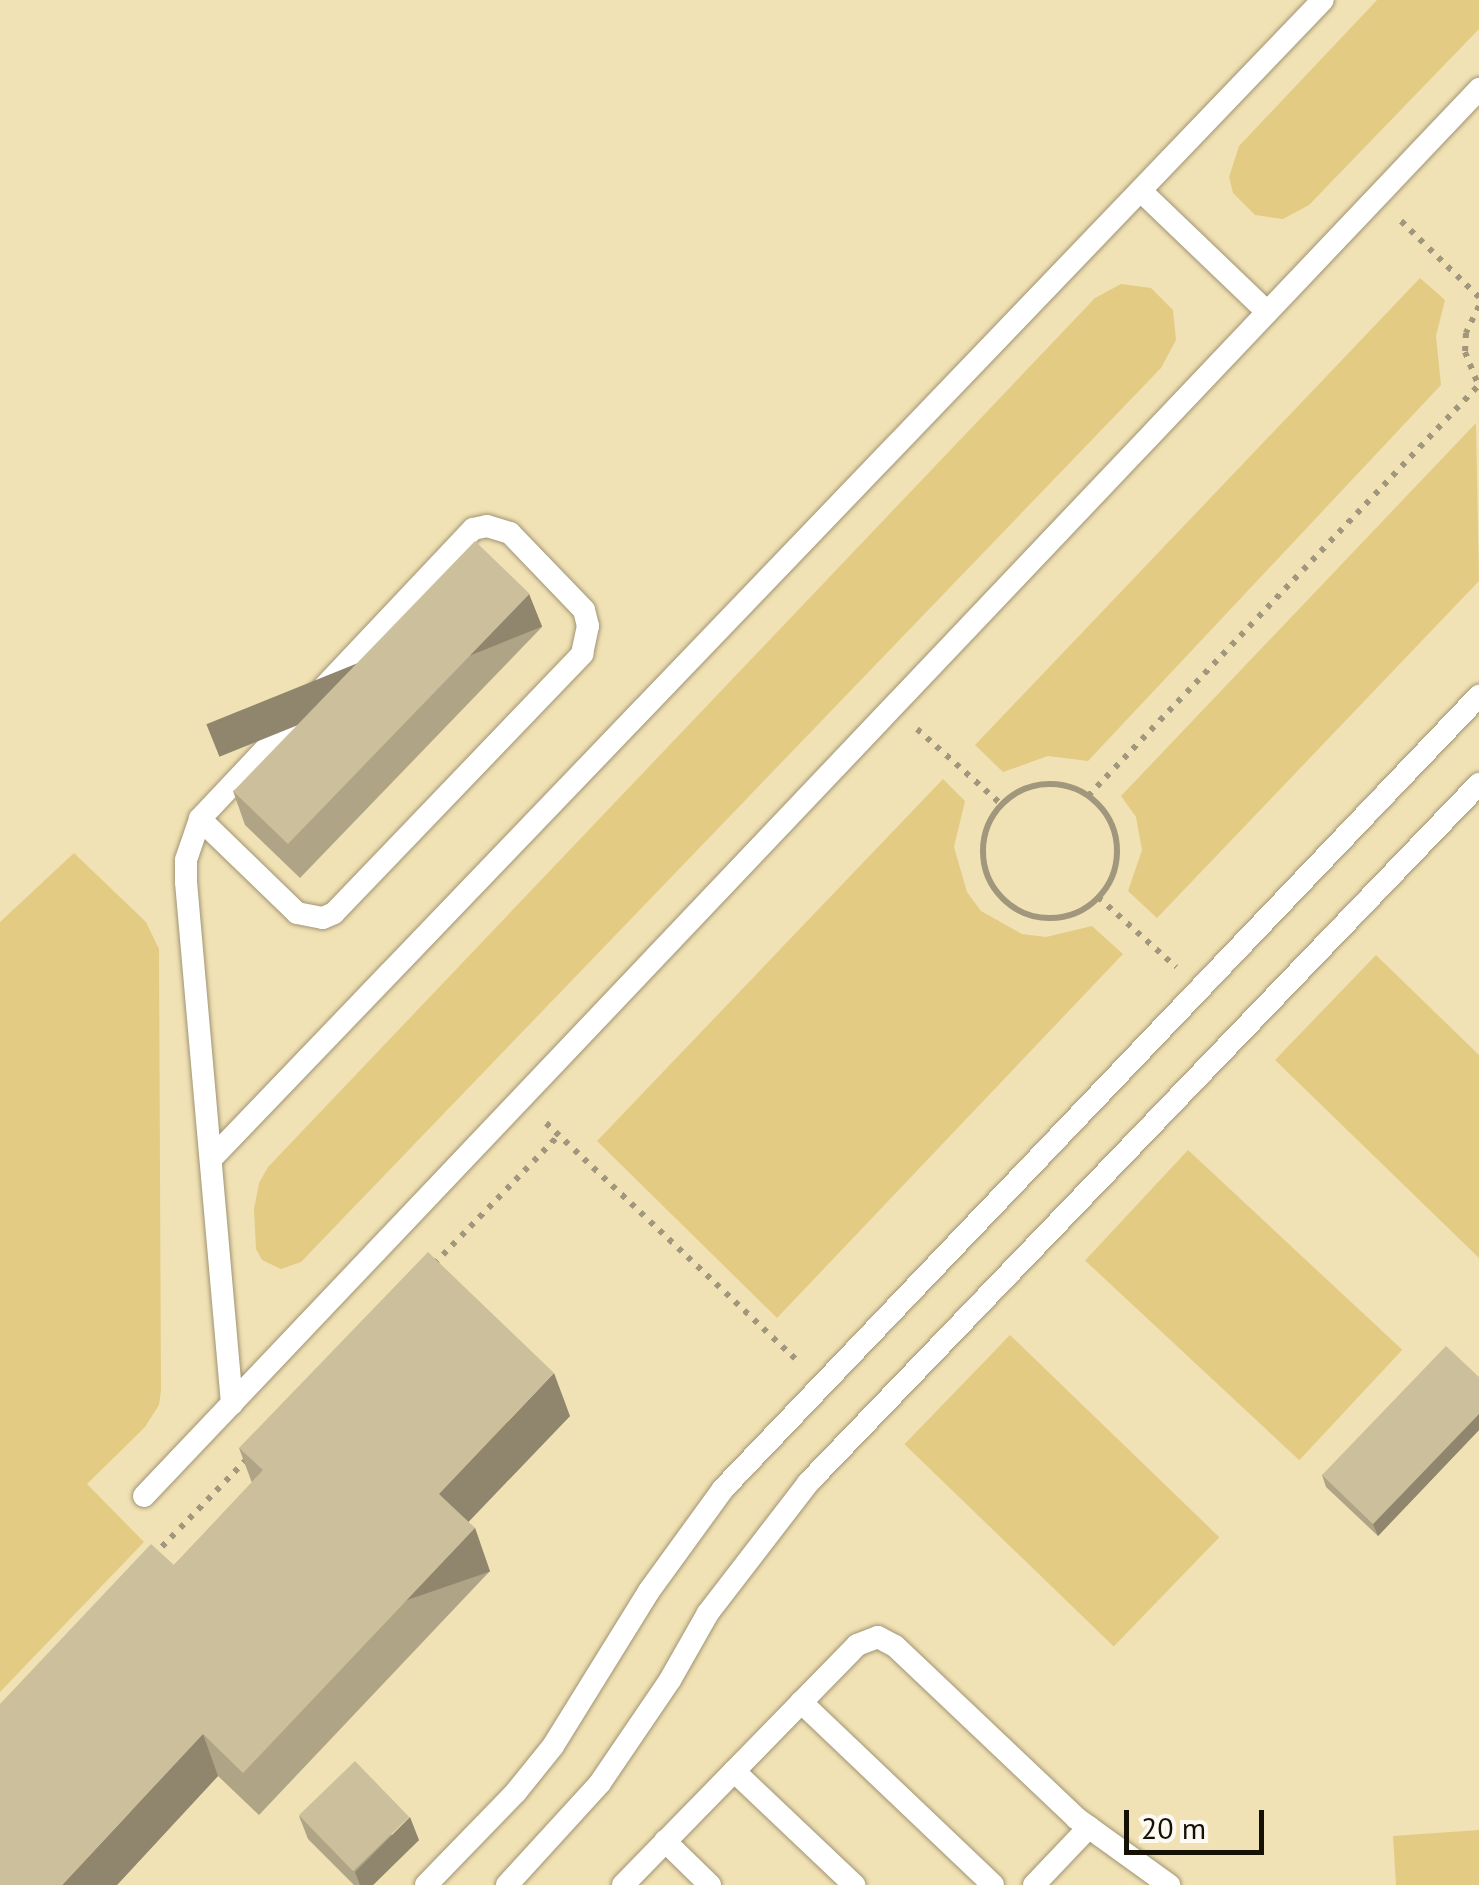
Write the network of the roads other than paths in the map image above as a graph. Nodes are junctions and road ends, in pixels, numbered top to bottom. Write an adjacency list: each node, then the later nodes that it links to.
1 (1323, 0): 3 (lane)
2 (1479, 90): 4 (lane)
3 (1142, 192): 4 (lane); 8 (lane)
4 (1266, 312): 9 (lane)
5 (1479, 696): 15 (lane)
6 (1479, 784): 16 (lane)
7 (200, 819): 7 (lane); 8 (lane)
8 (213, 1157): 9 (lane)
9 (232, 1404): 10 (lane)
10 (144, 1496)
11 (801, 1702): 12 (lane); 13 (lane); 20 (lane)
12 (734, 1771): 14 (lane); 19 (lane)
13 (1089, 1827): 21 (lane); 22 (lane)
14 (665, 1841): 17 (lane); 18 (lane)
15 (434, 1882)
16 (506, 1885)
17 (623, 1885)
18 (710, 1885)
19 (854, 1885)
20 (992, 1885)
21 (1034, 1885)
22 (1169, 1885)

